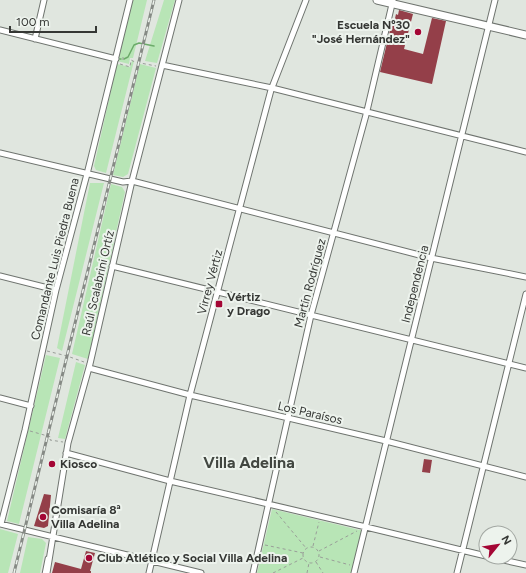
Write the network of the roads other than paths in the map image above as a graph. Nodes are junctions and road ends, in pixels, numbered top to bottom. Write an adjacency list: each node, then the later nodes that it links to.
1 (44, 0): 11 (street)
2 (130, 0): 12 (street, Comandante Luis Piedra Buena)
3 (179, 0): 13 (street, Raúl Scalabrini Ortíz)
4 (306, 0): 14 (street, Virrey Vértiz)
5 (377, 0): 7 (street)
6 (495, 0): 8 (street, Independencia)
7 (392, 2): 8 (street); 15 (street, Martín Rodríguez)
8 (489, 26): 10 (street); 16 (street, Independencia)
9 (0, 30): 11 (street)
10 (526, 35)
11 (35, 39): 12 (street)
12 (116, 61): 19 (street, Comandante Luis Piedra Buena)
13 (162, 65): 14 (street); 20 (street, Raúl Scalabrini Ortíz)
14 (272, 88): 15 (street); 21 (street, Virrey Vértiz)
15 (367, 112): 16 (street); 22 (street, Martín Rodríguez)
16 (461, 136): 17 (street); 23 (street, Independencia)
17 (526, 152)
18 (0, 153): 19 (street)
19 (87, 174): 20 (street); 27 (street, Comandante Luis Piedra Buena)
20 (132, 181): 21 (street); 24 (street, Raúl Scalabrini Ortíz)
21 (240, 209): 22 (street); 28 (street, Virrey Vértiz)
22 (334, 233): 23 (street); 30 (street, Martín Rodríguez)
23 (431, 258): 26 (street); 31 (street, Independencia)
24 (112, 266): 28 (street); 33 (street, Raúl Scalabrini Ortíz)
25 (0, 276): 27 (street)
26 (526, 277)
27 (56, 290): 37 (street, Comandante Luis Piedra Buena)
28 (218, 291): 30 (street); 35 (street, Virrey Vértiz)
29 (526, 294): 32 (street)
30 (311, 315): 31 (street); 38 (street, Martín Rodríguez)
31 (411, 340): 32 (street); 39 (street, Independencia)
32 (509, 364): 34 (street); 41 (street)
33 (89, 366): 35 (street, Los Paraísos); 40 (street, Raúl Scalabrini Ortíz)
34 (526, 368)
35 (190, 395): 38 (street, Los Paraísos); 43 (street, Virrey Vértiz)
36 (0, 398): 37 (street)
37 (30, 406): 45 (street, Comandante Luis Piedra Buena)
38 (287, 418): 39 (street, Los Paraísos); 44 (street, Martín Rodríguez)
39 (386, 441): 41 (street, Los Paraísos); 46 (street, Independencia)
40 (66, 453): 43 (street); 48 (street, Raúl Scalabrini Ortíz)
41 (484, 466): 42 (street, Los Paraísos); 49 (street)
42 (526, 476)
43 (170, 481): 44 (street); 51 (street, Virrey Vértiz)
44 (269, 504): 46 (street); 56 (street, Martín Rodríguez)
45 (1, 524): 47 (street)
46 (366, 527): 49 (street); 57 (street, Independencia)
47 (46, 534): 48 (street); 52 (lane)
48 (53, 536): 51 (street); 53 (street, Raúl Scalabrini Ortíz)
49 (463, 551): 50 (street); 58 (street)
50 (478, 555)
51 (152, 562): 54 (street, Virrey Vértiz); 55 (street)
52 (44, 573)
53 (47, 573)
54 (149, 573)
55 (200, 573)
56 (253, 573)
57 (354, 573)
58 (457, 573)

